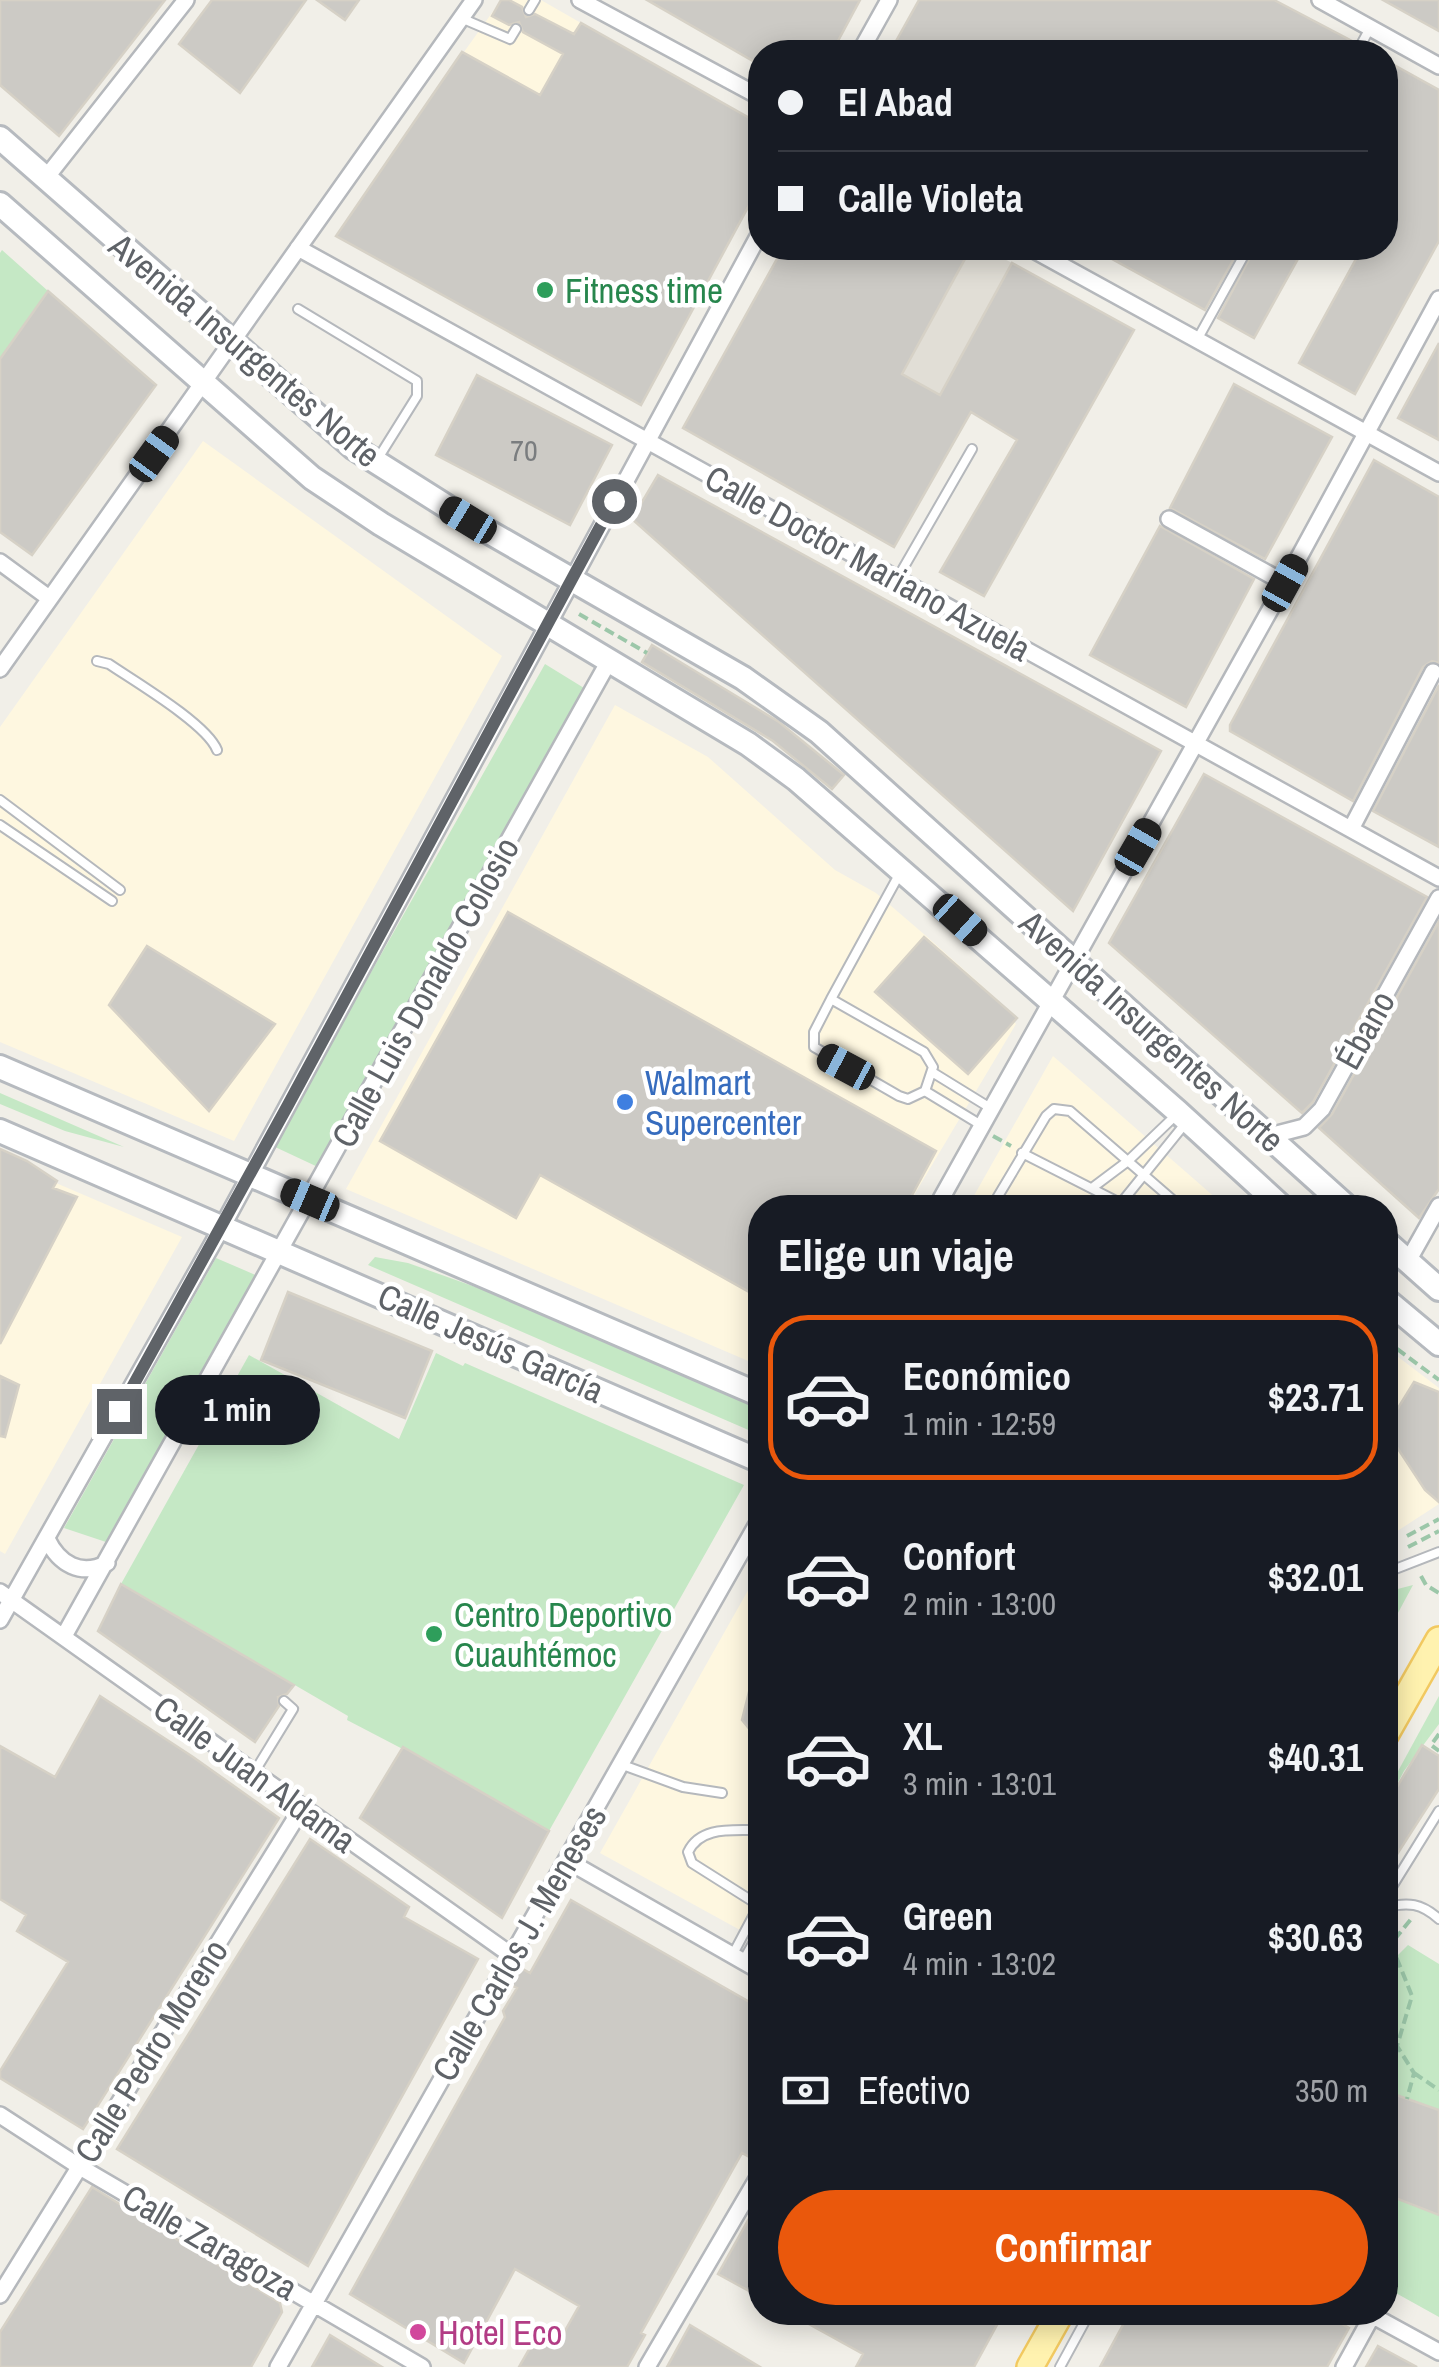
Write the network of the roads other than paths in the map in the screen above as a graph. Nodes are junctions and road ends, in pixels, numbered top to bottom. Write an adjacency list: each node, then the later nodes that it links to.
1 (186, 0): 18 (street)
2 (474, 0): 8 (street)
3 (535, 0): 7 (lane)
4 (580, 0): 16 (street)
5 (889, 0): 11 (street)
6 (1320, 0): 9 (street)
7 (528, 10)
8 (461, 18): 10 (lane); 20 (street)
9 (1370, 28): 12 (lane); 13 (street)
10 (516, 29)
11 (867, 40)
12 (1364, 40)
13 (1392, 40)
14 (1398, 43): 15 (street)
15 (1439, 66)
16 (748, 91)
17 (0, 138): 18 (main road, Avenida Insurgentes Norte)
18 (45, 178): 27 (main road, Avenida Insurgentes Norte)
19 (0, 204): 28 (main road, Avenida Insurgentes Norte)
20 (298, 248): 27 (street); 30 (street, Calle Doctor Mariano Azuela)
21 (748, 255): 30 (street, Calle Luis Donaldo Colosio)
22 (1052, 260): 26 (street)
23 (1241, 260): 26 (lane)
24 (1439, 299): 29 (street)
25 (298, 309): 32 (lane)
26 (1196, 340): 29 (street)
27 (231, 344): 28 (street); 32 (main road, Avenida Insurgentes Norte)
28 (204, 384): 39 (street); 40 (main road, Avenida Insurgentes Norte)
29 (1368, 434): 33 (street); 38 (street)
30 (646, 440): 36 (street, Calle Doctor Mariano Azuela); 37 (street, Calle Luis Donaldo Colosio)
31 (972, 449): 36 (lane)
32 (375, 464): 37 (main road, Avenida Insurgentes Norte)
33 (1439, 474)
34 (1169, 519): 38 (street)
35 (0, 562): 39 (street)
36 (897, 578): 45 (street, Calle Doctor Mariano Azuela)
37 (572, 580): 40 (street, Calle Luis Donaldo Colosio); 55 (main road, Avenida Insurgentes Norte)
38 (1285, 583): 45 (street)
39 (49, 598): 43 (street)
40 (549, 624): 42 (main road, Avenida Insurgentes Norte); 68 (street, Calle Luis Donaldo Colosio)
41 (97, 660): 46 (lane)
42 (609, 661): 50 (main road, Avenida Insurgentes Norte); 78 (street, Calle Luis Donaldo Colosio)
43 (0, 669)
44 (1433, 672): 49 (street)
45 (1196, 744): 49 (street, Calle Doctor Mariano Azuela); 55 (street)
46 (217, 750)
47 (0, 800): 52 (lane)
48 (0, 825): 54 (lane)
49 (1351, 829): 51 (street, Calle Doctor Mariano Azuela)
50 (902, 869): 56 (lane); 57 (main road, Avenida Insurgentes Norte)
51 (1439, 878)
52 (120, 890)
53 (1439, 898): 65 (street, Ébano)
54 (112, 901)
55 (1074, 960): 57 (street); 65 (main road, Avenida Insurgentes Norte)
56 (831, 1000): 59 (lane); 60 (lane)
57 (1052, 1003): 61 (street); 62 (main road, Avenida Insurgentes Norte)
58 (0, 1067): 68 (main road, Calle Jesús García)
59 (932, 1072): 60 (lane); 61 (lane)
60 (925, 1091): 63 (lane)
61 (992, 1109): 63 (street)
62 (1183, 1116): 67 (lane); 69 (lane); 76 (main road, Avenida Insurgentes Norte)
63 (981, 1127): 71 (street)
64 (0, 1131): 80 (main road, Calle Jesús García)
65 (1269, 1136): 77 (main road, Avenida Insurgentes Norte)
66 (1022, 1153): 67 (lane); 70 (lane); 72 (lane)
67 (1128, 1160): 69 (lane); 70 (lane)
68 (250, 1174): 78 (main road, Calle Jesús García); 80 (street, Calle Luis Donaldo Colosio)
69 (1144, 1174): 74 (lane); 75 (lane)
70 (1092, 1188): 73 (lane)
71 (943, 1195)
72 (998, 1195)
73 (1105, 1195)
74 (1127, 1195)
75 (1167, 1195)
76 (1270, 1195)
77 (1334, 1195)
78 (310, 1200): 81 (street, Calle Luis Donaldo Colosio); 87 (main road, Calle Jesús García)
79 (1439, 1206): 83 (street)
80 (222, 1227): 81 (main road, Calle Jesús García); 89 (street, Calle Luis Donaldo Colosio)
81 (281, 1252): 88 (main road, Calle Jesús García); 92 (street, Calle Luis Donaldo Colosio)
82 (1398, 1252): 83 (main road)
83 (1408, 1261): 84 (main road)
84 (1439, 1290)
85 (1398, 1310): 86 (main road)
86 (1439, 1344)
87 (748, 1390)
88 (748, 1455)
89 (47, 1539): 92 (street); 94 (street, Calle Luis Donaldo Colosio)
90 (748, 1540): 100 (street, Calle Carlos J. Meneses)
91 (1439, 1552): 93 (lane)
92 (107, 1563): 96 (street, Calle Luis Donaldo Colosio)
93 (1398, 1568)
94 (6, 1596): 95 (street, Calle Luis Donaldo Colosio); 96 (street, Calle Juan Aldama)
95 (0, 1620)
96 (64, 1636): 101 (street, Calle Juan Aldama)
97 (1439, 1640): 99 (main road)
98 (284, 1701): 101 (lane)
99 (1398, 1712)
100 (620, 1764): 102 (lane); 106 (street, Calle Carlos J. Meneses)
101 (253, 1774): 103 (street, Calle Juan Aldama)
102 (722, 1793)
103 (302, 1808): 113 (street, Calle Juan Aldama); 117 (street, Calle Pedro Moreno)
104 (1439, 1810): 107 (lane)
105 (748, 1830): 108 (lane)
106 (566, 1860): 113 (street, Calle Carlos J. Meneses); 114 (street)
107 (1398, 1877)
108 (748, 1898)
109 (1398, 1904): 110 (lane)
110 (1439, 1919)
111 (748, 1934): 114 (lane)
112 (748, 1946): 114 (lane)
113 (511, 1955): 120 (street, Calle Carlos J. Meneses)
114 (738, 1958): 115 (street)
115 (748, 1964)
116 (0, 2115): 117 (street, Calle Zaragoza)
117 (80, 2166): 119 (street, Calle Pedro Moreno); 120 (street, Calle Zaragoza)
118 (748, 2194): 128 (street)
119 (0, 2295)
120 (314, 2302): 126 (street, Calle Carlos J. Meneses); 127 (street, Calle Zaragoza)
121 (1054, 2325): 129 (main road)
122 (1083, 2325): 130 (lane)
123 (1364, 2325): 131 (street)
124 (1389, 2325): 125 (street)
125 (1439, 2352)
126 (278, 2367)
127 (422, 2367)
128 (647, 2367)
129 (1030, 2367)
130 (1060, 2367)
131 (1344, 2367)

